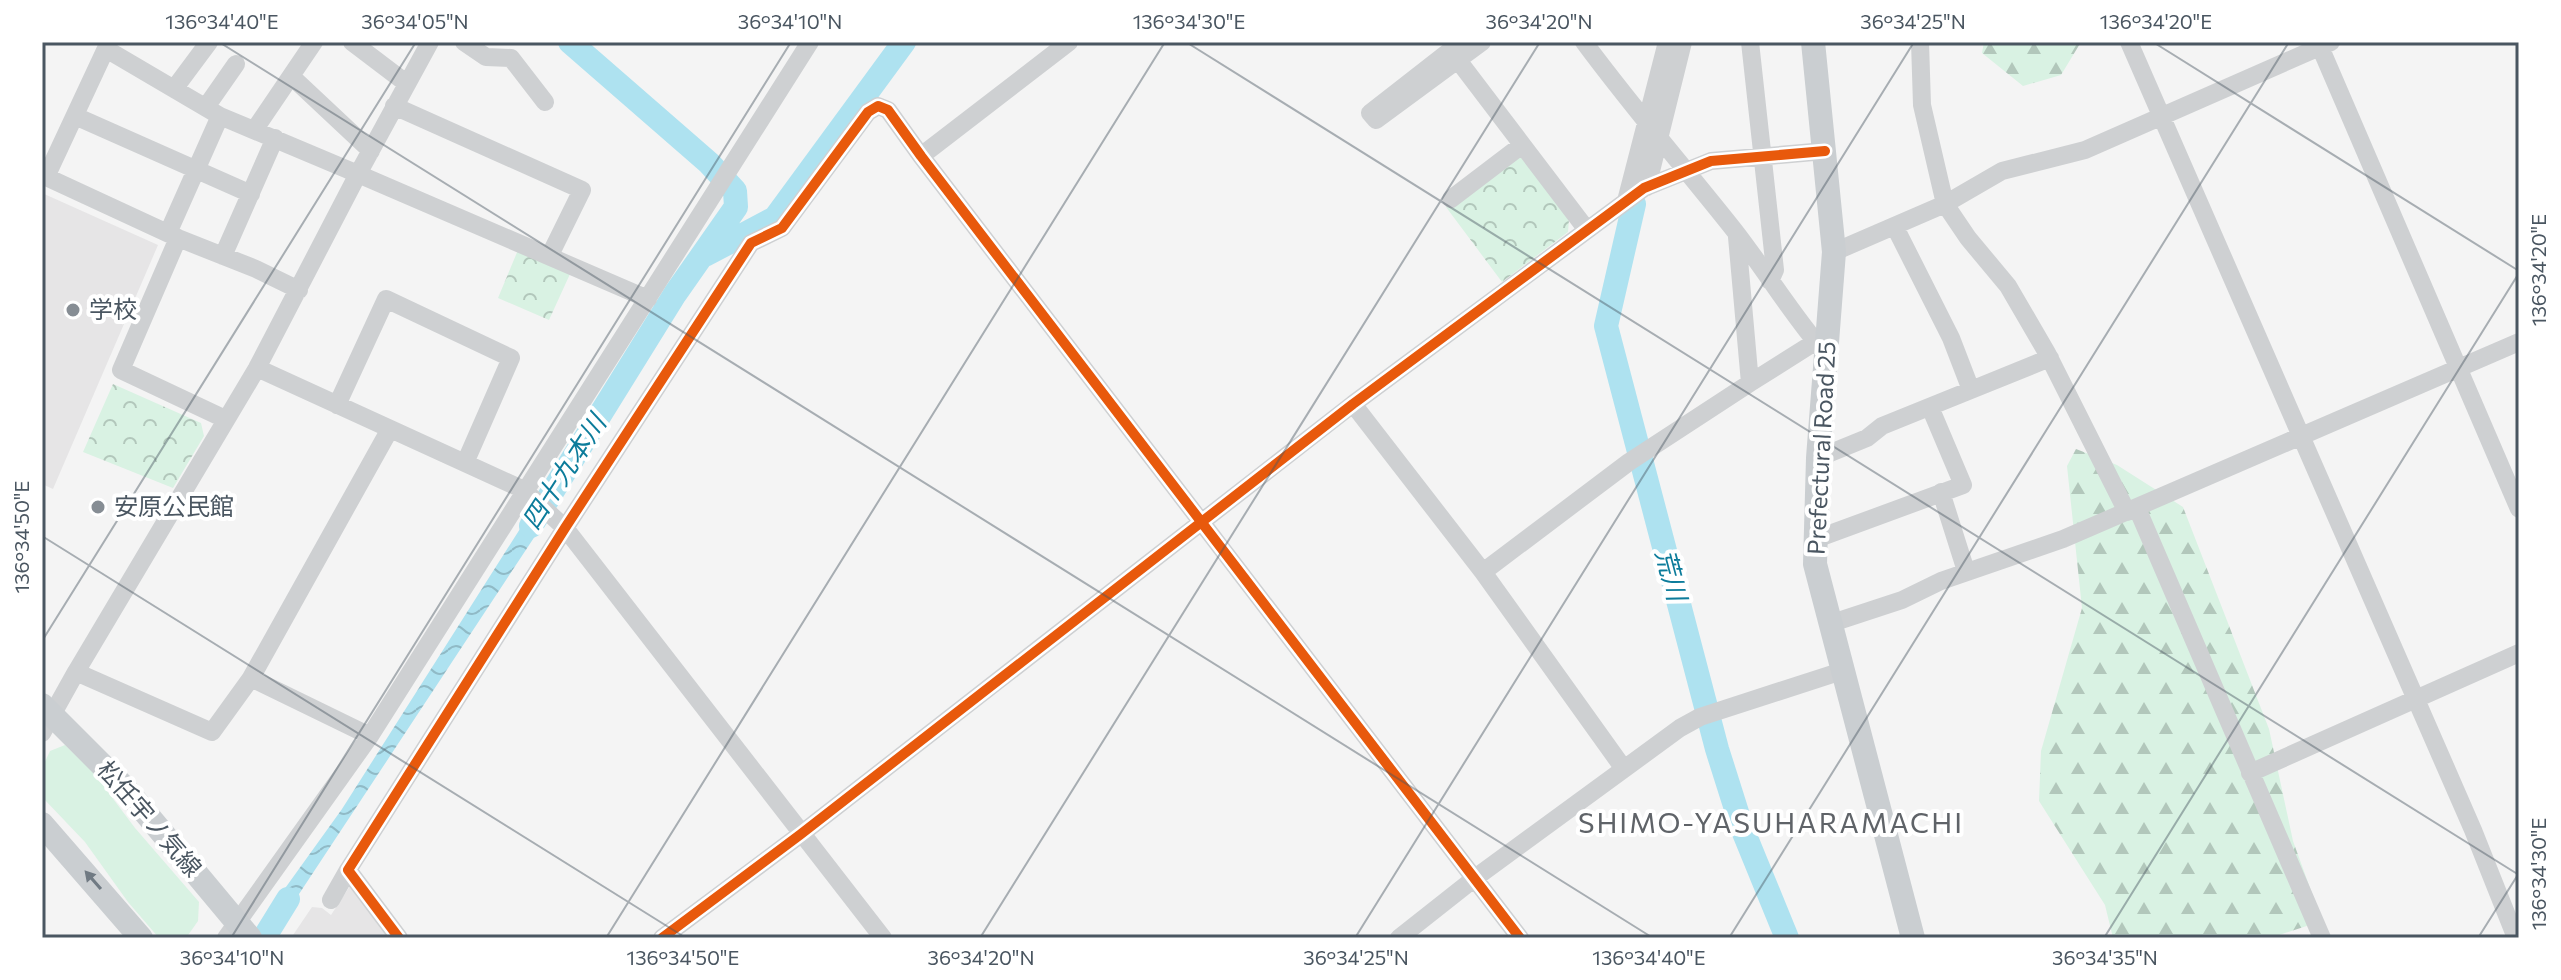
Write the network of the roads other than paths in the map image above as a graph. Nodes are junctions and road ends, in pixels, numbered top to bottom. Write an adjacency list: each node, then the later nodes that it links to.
1 (209, 42): 22 (street)
2 (314, 42): 20 (street)
3 (430, 42): 21 (street)
4 (464, 42): 23 (street)
5 (810, 42): 54 (street)
6 (1069, 42): 34 (street)
7 (1482, 42): 18 (street)
8 (1584, 42): 29 (street)
9 (1667, 42): 29 (street)
10 (1683, 42): 29 (street)
11 (1750, 42): 35 (street)
12 (1813, 42): 33 (main road, Prefectural Road 25)
13 (1920, 42): 44 (street)
14 (2129, 42): 27 (street)
15 (355, 43): 21 (street)
16 (2323, 44): 27 (street); 59 (street)
17 (108, 46): 22 (street); 26 (street)
18 (1453, 48): 31 (street)
19 (236, 64): 25 (street)
20 (291, 76): 28 (street); 32 (street)
21 (406, 83): 24 (street)
22 (174, 89): 25 (street)
23 (545, 102)
24 (394, 106): 32 (street); 50 (street)
25 (213, 112): 28 (street); 36 (street)
26 (75, 116): 36 (street); 39 (street)
27 (2161, 118): 44 (street); 67 (street)
28 (255, 129): 30 (street)
29 (1652, 130): 37 (street); 40 (street); 43 (street)
30 (275, 138): 38 (street); 41 (street)
31 (1522, 145): 42 (street); 46 (street)
32 (371, 151): 38 (street)
33 (1825, 151): 35 (street); 49 (main road, Prefectural Road 25)
34 (921, 156): 74 (street); 75 (street)
35 (1763, 156): 37 (street); 52 (street)
36 (196, 169): 41 (street); 48 (street)
37 (1687, 170): 40 (street); 47 (street)
38 (358, 174): 50 (street); 53 (street)
39 (44, 176): 48 (street)
40 (1647, 187): 43 (street)
41 (251, 194): 51 (street)
42 (1451, 199)
43 (1626, 201): 46 (street)
44 (1945, 204): 45 (street); 57 (street)
45 (1895, 227): 49 (street); 61 (street)
46 (1587, 230): 62 (street)
47 (1737, 234): 52 (street); 60 (street)
48 (173, 236): 51 (street); 65 (street)
49 (1834, 252): 56 (main road, Prefectural Road 25)
50 (550, 255): 54 (street)
51 (223, 256): 53 (street)
52 (1770, 281): 56 (street)
53 (299, 290): 58 (street)
54 (648, 299): 71 (street)
55 (2519, 342): 59 (street)
56 (1821, 348): 60 (street); 68 (main road, Prefectural Road 25)
57 (2050, 358): 61 (street); 73 (street)
58 (257, 368): 63 (street); 65 (street)
59 (2459, 368): 67 (street); 72 (street)
60 (1750, 383): 78 (street)
61 (1971, 390): 64 (street)
62 (1353, 404): 74 (street); 78 (street)
63 (337, 405): 66 (street); 69 (street)
64 (1930, 407): 68 (street); 70 (street)
65 (225, 419): 82 (street)
66 (390, 429): 69 (street); 83 (street)
67 (2300, 436): 73 (street); 84 (street)
68 (1818, 458): 76 (main road, Prefectural Road 25)
69 (465, 463): 71 (street)
70 (1941, 492): 76 (street); 77 (street)
71 (529, 495): 75 (street); 86 (street)
72 (2519, 509)
73 (2132, 510): 77 (street); 88 (street)
74 (1201, 521): 90 (street); 92 (street)
75 (561, 525): 90 (street); 91 (street)
76 (1816, 539): 79 (main road, Prefectural Road 25)
77 (1966, 571): 79 (street)
78 (1483, 572): 87 (street)
79 (1829, 624): 81 (main road, Prefectural Road 25)
80 (2519, 653): 84 (street)
81 (1842, 671): 87 (street); 101 (main road, Prefectural Road 25)
82 (76, 672): 83 (street); 85 (street)
83 (251, 678): 86 (street)
84 (2415, 699): 88 (street); 103 (street)
85 (45, 718): 94 (main road, 松任宇ノ気線)
86 (370, 736): 94 (street)
87 (1624, 769): 92 (street)
88 (2250, 773): 102 (street)
89 (42, 824): 95 (main road, one-way to 89)
90 (801, 834): 97 (street); 98 (street)
91 (348, 870): 93 (street); 96 (street)
92 (1475, 878): 99 (street); 100 (street)
93 (331, 900)
94 (238, 932)
95 (141, 938)
96 (399, 938)
97 (662, 938)
98 (883, 938)
99 (1399, 938)
100 (1520, 938)
101 (1913, 938)
102 (2322, 938)
103 (2516, 938)

